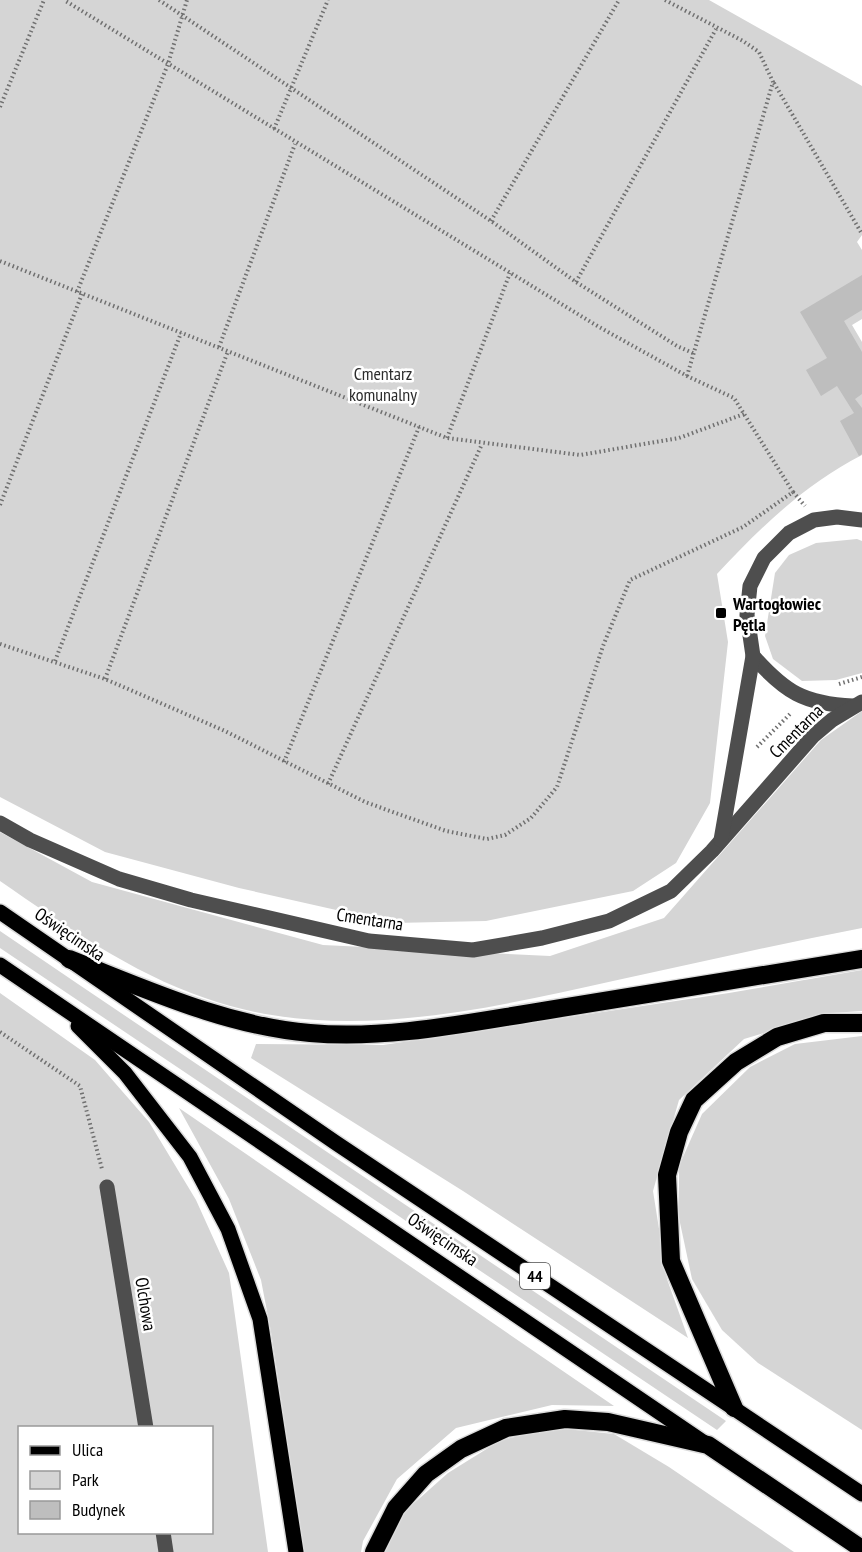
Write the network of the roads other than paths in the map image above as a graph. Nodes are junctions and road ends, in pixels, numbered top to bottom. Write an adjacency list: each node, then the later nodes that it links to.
1 (862, 520): 2 (street)
2 (753, 656): 3 (street, Cmentarna); 5 (street)
3 (858, 704): 5 (street, Cmentarna)
4 (0, 823): 5 (street, Cmentarna)
5 (721, 840)
6 (0, 912): 7 (main road, Oświęcimska / 44)
7 (69, 959): 8 (highway); 13 (main road, Oświęcimska / 44)
8 (862, 959)
9 (0, 965): 10 (main road, Oświęcimska / 44)
10 (55, 1002): 15 (main road, Oświęcimska / 44); 20 (main road)
11 (862, 1023): 13 (highway)
12 (107, 1187): 14 (street, Olchowa)
13 (734, 1408): 16 (main road, Oświęcimska / 44)
14 (146, 1426)
15 (708, 1445): 18 (highway, Oświęcimska / 44); 21 (highway)
16 (862, 1494)
17 (162, 1534): 19 (street)
18 (862, 1549)
19 (166, 1552)
20 (296, 1552)
21 (374, 1552)

